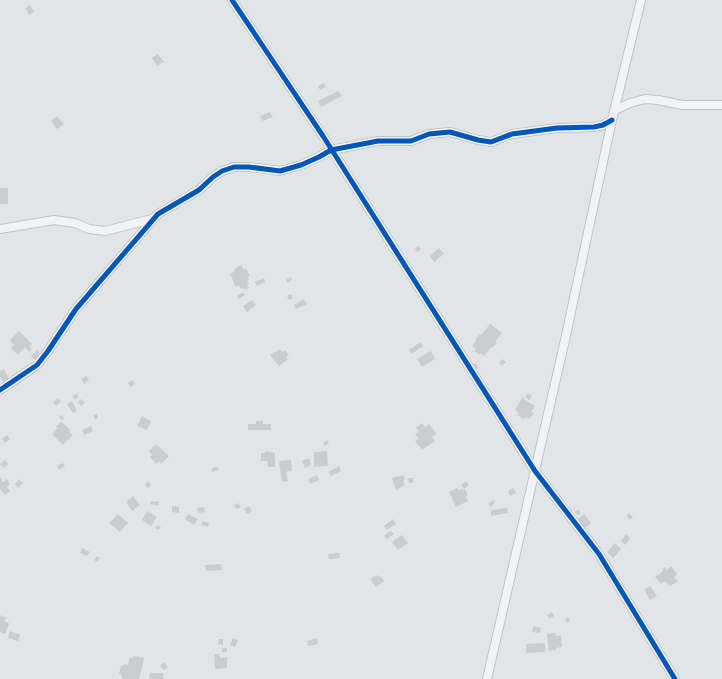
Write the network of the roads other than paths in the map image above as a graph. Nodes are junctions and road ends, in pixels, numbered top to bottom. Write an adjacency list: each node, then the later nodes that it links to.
1 (232, 0): 6 (street)
2 (641, 0): 4 (street)
3 (722, 105): 4 (street)
4 (615, 110): 5 (street)
5 (612, 120): 6 (street); 10 (street)
6 (331, 150): 7 (street); 10 (street)
7 (152, 219): 8 (street); 9 (street)
8 (0, 229)
9 (0, 390)
10 (535, 471): 11 (street); 12 (street)
11 (487, 679)
12 (675, 679)

